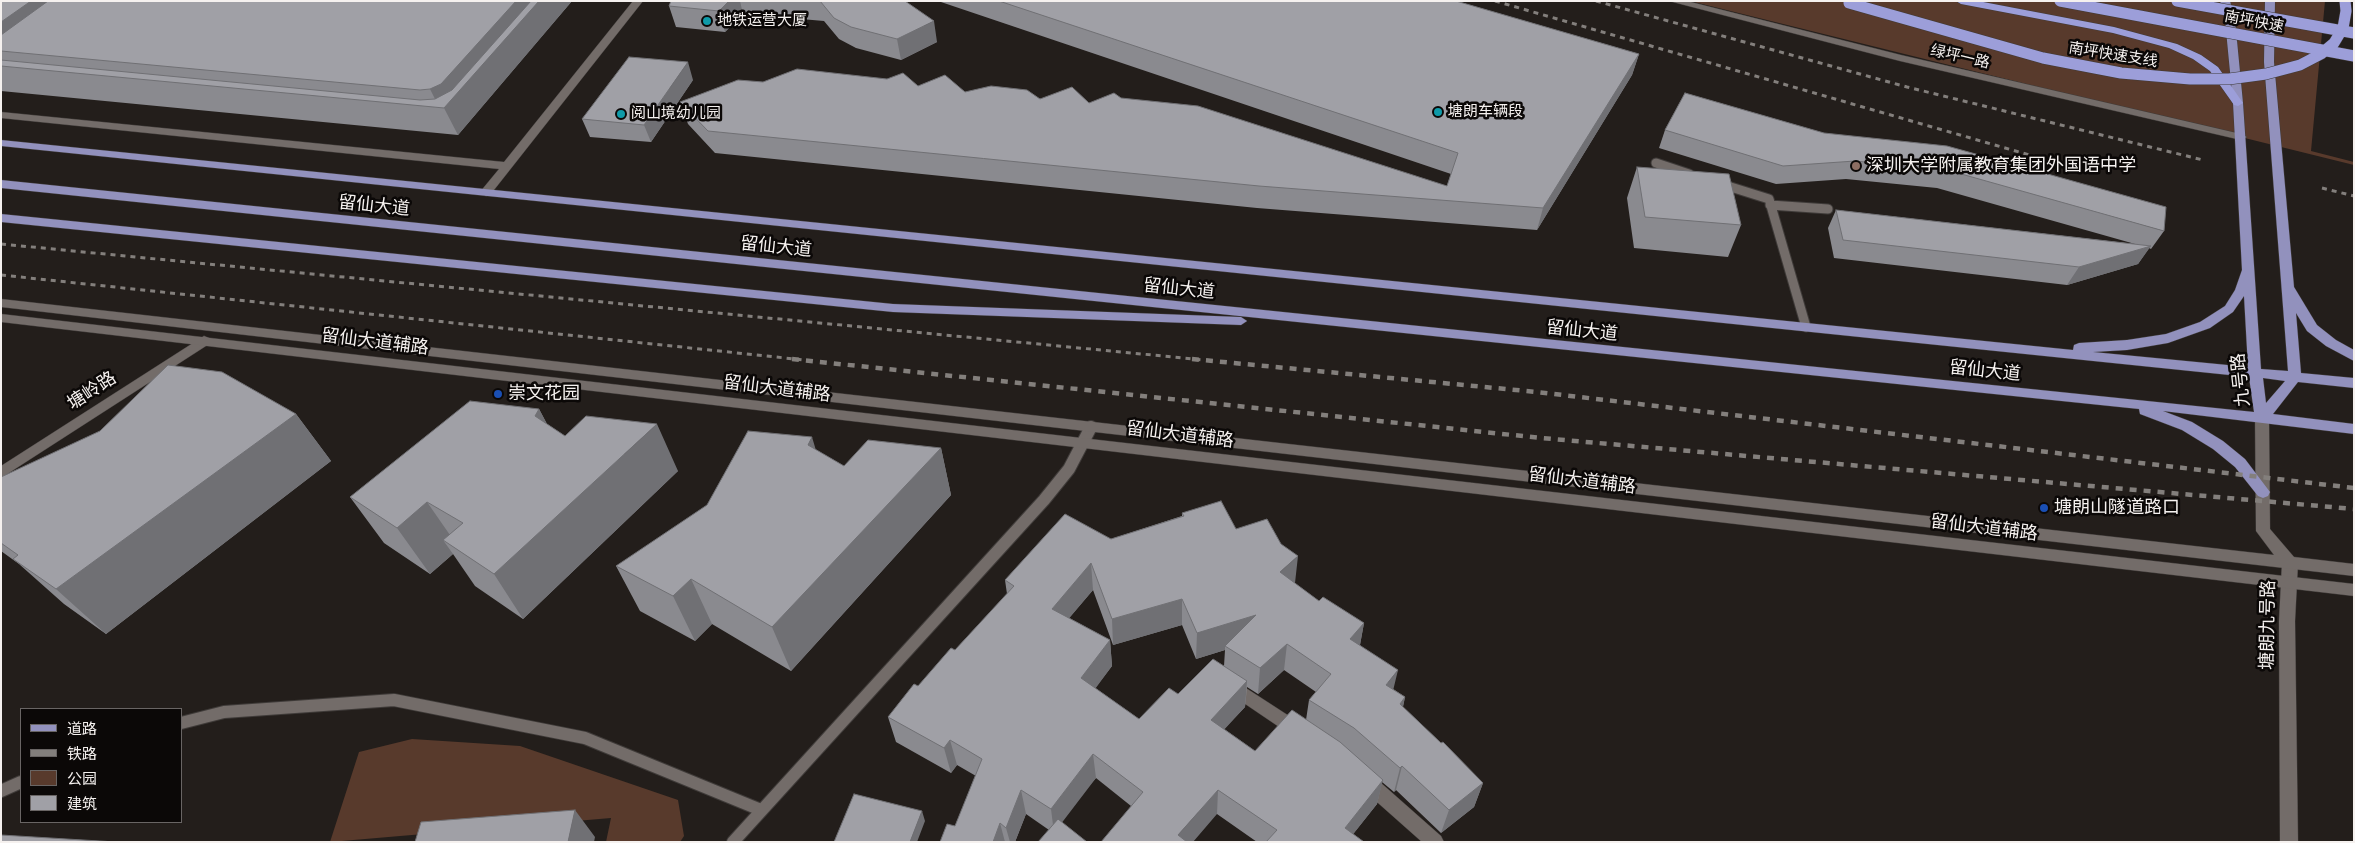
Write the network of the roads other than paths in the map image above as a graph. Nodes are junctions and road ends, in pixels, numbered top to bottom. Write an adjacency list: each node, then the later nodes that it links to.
1 (638, 1): 17 (main road)
2 (1674, 1): 14 (main road, 绿坪一路)
3 (1961, 1): 12 (highway)
4 (2060, 1): 11 (highway, 南坪快速, bridge)
5 (2177, 1): 10 (highway, 南坪快速, bridge)
6 (2225, 1): 12 (main road, 九号路)
7 (2270, 1): 24 (main road)
8 (2345, 1): 9 (highway, 南坪快速支线, bridge)
9 (1846, 2)
10 (2354, 33)
11 (2354, 56)
12 (2238, 103): 14 (main road, 九号路)
13 (1, 115): 17 (main road)
14 (2241, 137): 23 (main road, 九号路)
15 (1, 143): 19 (main road, 留仙大道)
16 (1656, 163): 20 (lane)
17 (507, 166): 19 (main road)
18 (1, 184): 27 (main road, 留仙大道)
19 (486, 192): 28 (main road, 留仙大道)
20 (1770, 205): 21 (lane); 28 (lane)
21 (1828, 209)
22 (1, 218): 27 (main road)
23 (2249, 266): 30 (main road); 32 (main road, 九号路)
24 (2286, 277): 31 (main road); 33 (main road)
25 (1, 303): 37 (main road, 留仙大道辅路)
26 (1, 318): 29 (main road, 留仙大道辅路)
27 (1372, 327): 35 (main road, 留仙大道)
28 (1806, 327): 30 (main road, 留仙大道)
29 (204, 341): 39 (main road, 留仙大道辅路); 40 (main road, 塘岭路)
30 (2008, 348): 32 (main road, 留仙大道)
31 (2354, 356)
32 (2255, 373): 33 (main road, 留仙大道); 36 (main road, 九号路)
33 (2296, 376): 34 (main road, 留仙大道); 36 (main road, 九号路)
34 (2354, 382)
35 (2113, 401): 36 (main road, 留仙大道); 41 (main road)
36 (2262, 418): 38 (main road, 留仙大道); 41 (main road, 塘朗九号路)
37 (1090, 427): 39 (lane); 42 (main road, 留仙大道辅路)
38 (2354, 429)
39 (1083, 443): 44 (main road, 留仙大道辅路); 52 (lane)
40 (1, 473)
41 (2263, 492): 42 (main road, 塘朗九号路)
42 (2290, 563): 43 (main road, 留仙大道辅路); 44 (main road, 塘朗九号路)
43 (2354, 570)
44 (2289, 582): 45 (main road, 留仙大道辅路); 55 (main road, 塘朗九号路)
45 (2354, 590)
46 (1221, 679): 48 (main road)
47 (182, 723): 52 (lane)
48 (1310, 738)
49 (1356, 772): 54 (main road)
50 (20, 782): 51 (lane)
51 (1, 791)
52 (761, 810): 53 (lane)
53 (733, 842)
54 (1435, 842)
55 (2290, 842)

